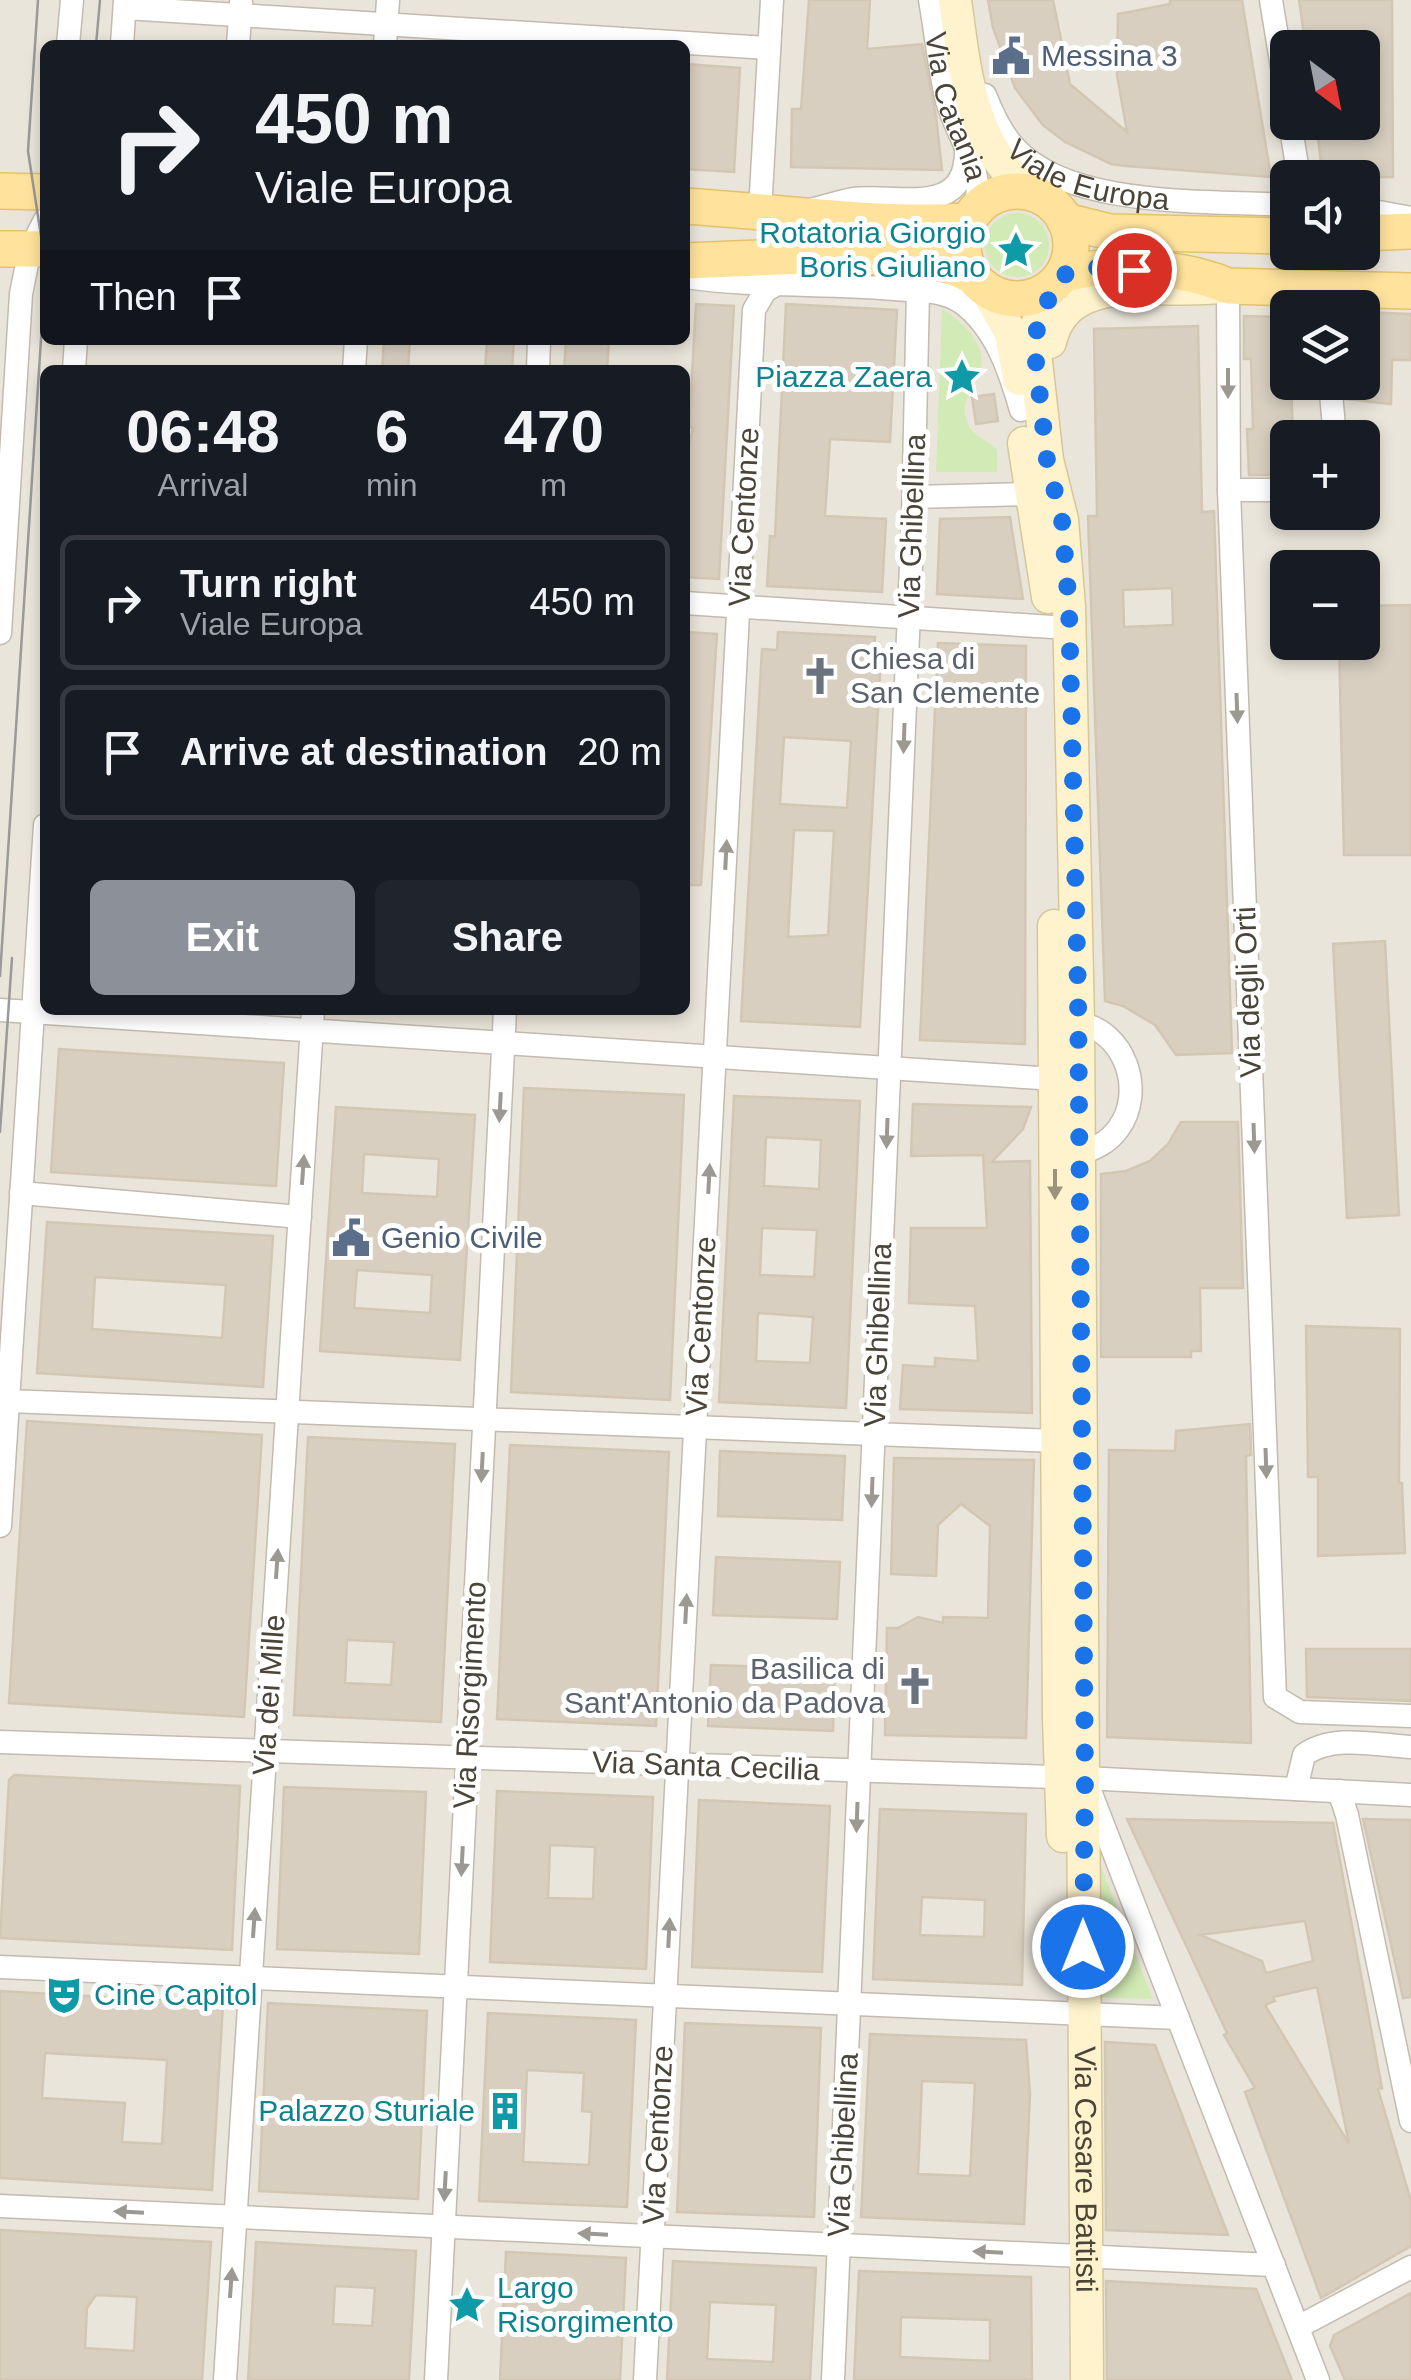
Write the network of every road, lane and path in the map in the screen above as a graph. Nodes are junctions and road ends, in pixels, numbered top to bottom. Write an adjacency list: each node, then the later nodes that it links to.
1 (72, 0): 12 (street)
2 (388, 0): 10 (street)
3 (772, 0): 17 (street)
4 (930, 0): 18 (street, Via Catania)
5 (955, 0): 11 (main road, Via Catania)
6 (1271, 0): 9 (street)
7 (125, 4): 8 (street); 13 (street)
8 (241, 8): 10 (street); 14 (street)
9 (1276, 30)
10 (386, 35): 15 (street)
11 (960, 37): 21 (main road, Via Catania); 22 (street, Viale Europa)
12 (68, 40)
13 (122, 40)
14 (238, 40)
15 (533, 40)
16 (690, 45): 17 (street)
17 (769, 48): 25 (street)
18 (966, 148): 25 (street); 26 (street, Via Catania)
19 (0, 191): 20 (main road)
20 (40, 192)
21 (1030, 193): 26 (main road); 28 (main road)
22 (1270, 204)
23 (690, 206): 25 (main road)
24 (1380, 212): 27 (street)
25 (775, 213): 26 (main road)
26 (971, 216): 37 (main road)
27 (1411, 218)
28 (1065, 221): 31 (main road, Viale Europa); 36 (main road)
29 (1411, 230): 30 (main road)
30 (1380, 232)
31 (1270, 236)
32 (30, 242): 50 (street)
33 (829, 255): 34 (main road); 37 (main road); 38 (street)
34 (690, 261)
35 (690, 278): 38 (street)
36 (1058, 280): 37 (main road); 39 (main road); 49 (main road, Via Cesare Battisti)
37 (979, 283): 44 (main road, Via Cesare Battisti)
38 (779, 284): 40 (street); 52 (street, Via Centonze)
39 (1228, 286): 41 (main road); 45 (street, Via degli Orti, one-way to 45); 49 (main road)
40 (918, 291): 44 (street); 48 (street, Via Ghibellina)
41 (1270, 291)
42 (1411, 291): 43 (main road)
43 (1380, 293)
44 (1021, 410): 47 (main road, Via Cesare Battisti)
45 (1229, 490): 46 (street); 78 (street, Via degli Orti, one-way to 78)
46 (1270, 490)
47 (1032, 494): 48 (street); 54 (main road, Via Cesare Battisti)
48 (914, 497): 53 (street, Via Ghibellina)
49 (1062, 520): 63 (main road, Via Cesare Battisti)
50 (2, 557): 55 (street)
51 (690, 603): 52 (street)
52 (740, 606): 53 (street); 65 (street, Via Centonze, one-way to 52)
53 (909, 618): 54 (street); 66 (street, Via Ghibellina, one-way to 66)
54 (1052, 627): 67 (main road, Via Cesare Battisti)
55 (0, 632)
56 (40, 903): 58 (street)
57 (0, 1010): 58 (street)
58 (33, 1012): 59 (street); 69 (street)
59 (40, 1012)
60 (138, 1015): 62 (street)
61 (505, 1015): 64 (street, Via Risorgimento)
62 (312, 1020): 64 (street); 70 (street, Via dei Mille, one-way to 62)
63 (1078, 1023): 68 (main road, Via Cesare Battisti); 68 (street)
64 (504, 1043): 65 (street); 73 (street, Via Risorgimento, one-way to 73)
65 (716, 1057): 66 (street); 74 (street, Via Centonze, one-way to 65)
66 (890, 1068): 67 (street); 75 (street, Via Ghibellina, one-way to 75)
67 (1055, 1079): 76 (main road, Via Cesare Battisti, one-way to 76)
68 (1079, 1154): 85 (main road, Via Cesare Battisti)
69 (22, 1193): 70 (street); 71 (street)
70 (300, 1217): 72 (street, Via dei Mille)
71 (8, 1400): 72 (street); 77 (street)
72 (287, 1411): 73 (street); 81 (street, Via dei Mille, one-way to 72)
73 (484, 1419): 74 (street); 82 (street, Via Risorgimento, one-way to 82)
74 (696, 1427): 75 (street); 83 (street, Via Centonze, one-way to 74)
75 (874, 1434): 76 (street); 84 (street, Via Ghibellina, one-way to 84)
76 (1057, 1441): 85 (main road, Via Cesare Battisti)
77 (0, 1526)
78 (1411, 1716)
79 (0, 1742): 81 (street, Via Santa Cecilia)
80 (1411, 1747): 86 (street)
81 (266, 1751): 82 (street, Via Santa Cecilia); 90 (street, Via dei Mille, one-way to 81)
82 (467, 1758): 83 (street, Via Santa Cecilia); 91 (street, Via Risorgimento, one-way to 91)
83 (678, 1765): 84 (street, Via Santa Cecilia); 92 (street, Via Centonze, one-way to 83)
84 (860, 1771): 85 (street, Via Santa Cecilia); 93 (street, Via Ghibellina, one-way to 93)
85 (1072, 1778): 86 (street, Via Santa Cecilia); 94 (main road, Via Cesare Battisti); 95 (street)
86 (1296, 1789): 87 (street, Via Santa Cecilia)
87 (1339, 1791): 88 (street, Via Santa Cecilia); 96 (street)
88 (1411, 1795)
89 (0, 1967): 90 (street)
90 (251, 1978): 91 (street); 98 (street, Via dei Mille)
91 (455, 1987): 92 (street); 99 (street, Via Risorgimento, one-way to 99)
92 (666, 1996): 93 (street); 100 (street, Via Centonze)
93 (850, 2004): 94 (street); 101 (street, Via Ghibellina)
94 (1074, 2014): 95 (street); 102 (main road, Via Cesare Battisti)
95 (1178, 2018): 103 (street)
96 (1411, 2121)
97 (0, 2206): 98 (street, one-way to 97)
98 (236, 2217): 99 (street); 106 (street, Via dei Mille, one-way to 98)
99 (444, 2227): 100 (street, one-way to 99); 107 (street, Via Risorgimento)
100 (653, 2236): 101 (street); 108 (street, Via Centonze)
101 (839, 2245): 102 (street, one-way to 101); 109 (street, Via Ghibellina)
102 (1076, 2256): 103 (street); 110 (main road, Via Cesare Battisti); 111 (main road, Via Cesare Battisti)
103 (1274, 2265): 105 (street)
104 (1411, 2267): 105 (street)
105 (1298, 2327): 112 (street)
106 (225, 2380)
107 (436, 2380)
108 (646, 2380)
109 (833, 2380)
110 (1066, 2380)
111 (1086, 2380)
112 (1318, 2380)

